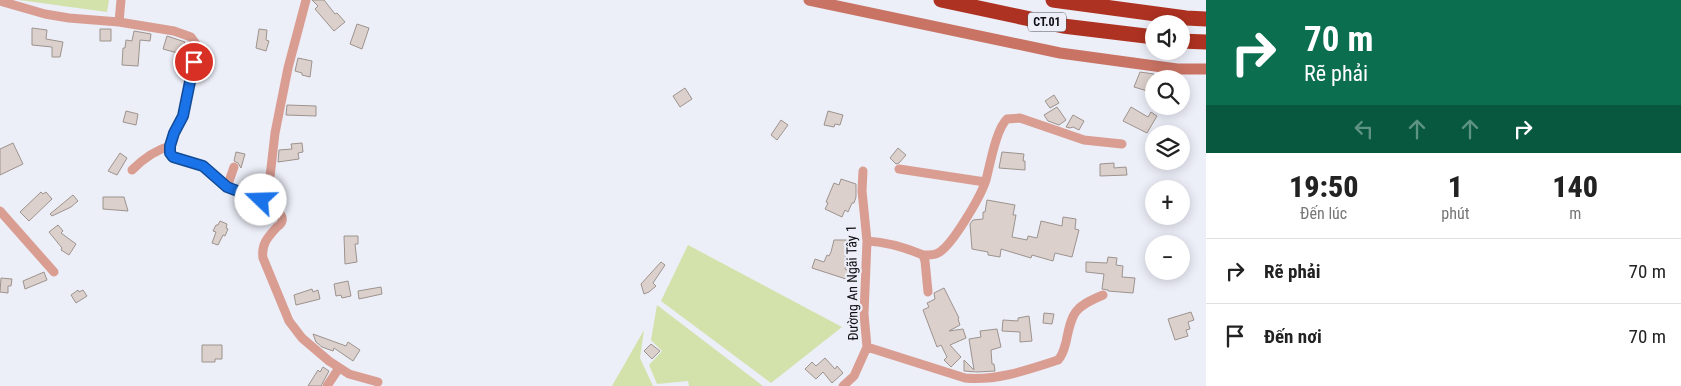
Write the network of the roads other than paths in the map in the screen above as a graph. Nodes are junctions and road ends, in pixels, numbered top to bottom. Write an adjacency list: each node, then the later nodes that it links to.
1 (121, 0): 8 (street)
2 (306, 0): 21 (street)
3 (809, 0): 12 (main road)
4 (941, 0): 9 (highway, CT.01)
5 (1053, 0): 7 (highway, CT.01)
6 (0, 1): 8 (street)
7 (1206, 19)
8 (119, 22): 14 (street)
9 (1145, 36)
10 (1190, 41): 11 (highway)
11 (1206, 42)
12 (1206, 69)
13 (1122, 144): 19 (street)
14 (170, 146): 16 (street); 20 (street)
15 (234, 168): 20 (street)
16 (132, 170)
17 (899, 170): 19 (street)
18 (863, 171): 23 (street, Đường An Ngãi Tây 1)
19 (985, 182): 24 (street)
20 (227, 187): 21 (street)
21 (267, 203): 29 (street)
22 (0, 212): 25 (street)
23 (867, 241): 24 (street); 28 (street, Đường An Ngãi Tây 1)
24 (923, 255): 26 (street)
25 (54, 272)
26 (928, 292)
27 (1103, 295): 28 (street)
28 (867, 348): 32 (street, Đường An Ngãi Tây 1)
29 (339, 368): 30 (street); 31 (street)
30 (378, 382)
31 (327, 386)
32 (843, 386)

